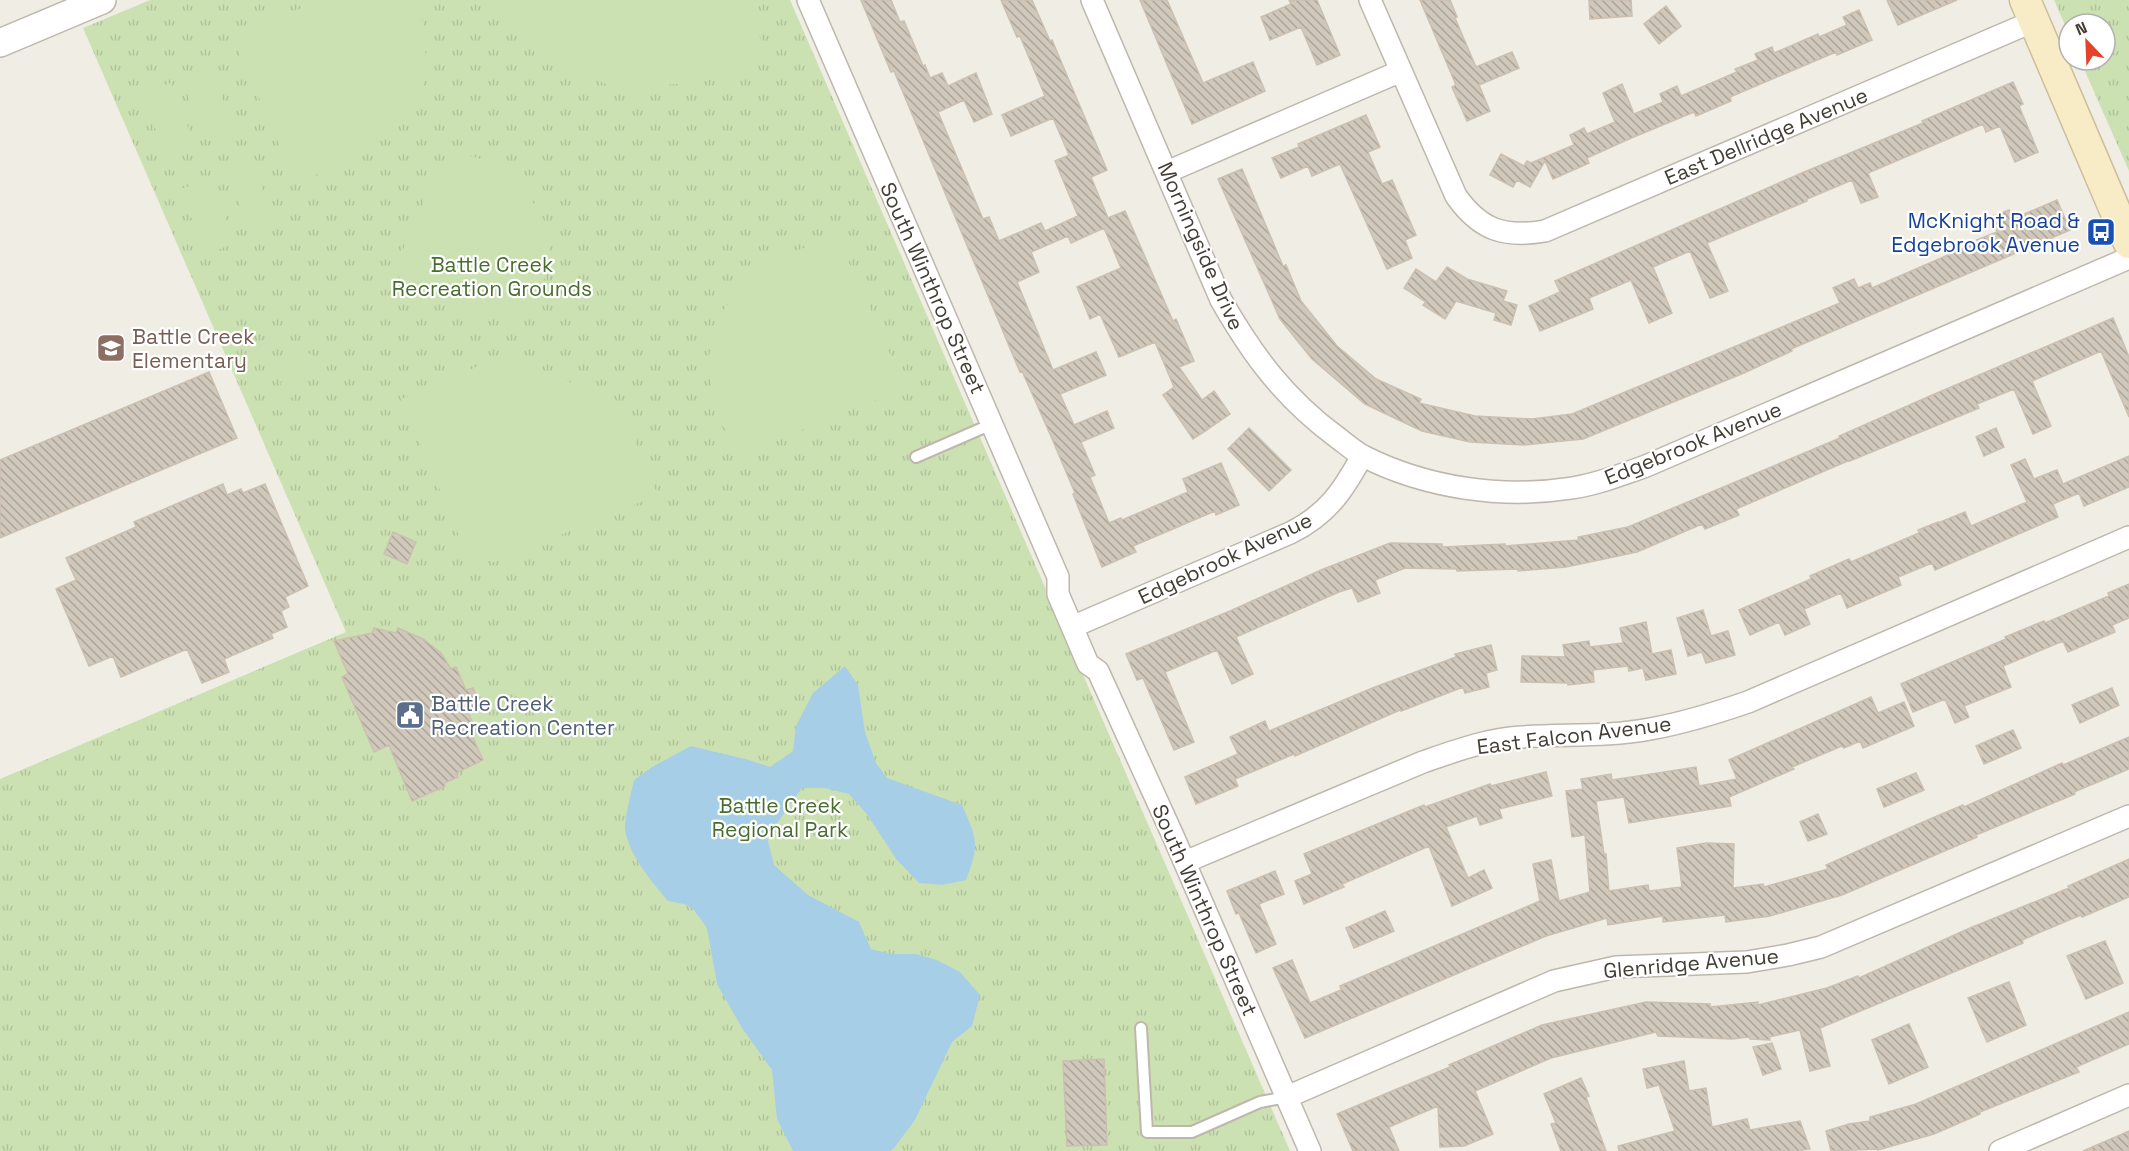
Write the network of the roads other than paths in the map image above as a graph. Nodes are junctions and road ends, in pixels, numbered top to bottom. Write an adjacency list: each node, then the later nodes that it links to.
1 (102, 0): 6 (street)
2 (808, 0): 11 (street, South Winthrop Street)
3 (1092, 0): 8 (street, Morningside Drive)
4 (1370, 0): 7 (street)
5 (2029, 10): 7 (street, East Dellridge Avenue); 9 (main road)
6 (0, 43)
7 (1401, 71): 8 (street)
8 (1167, 172): 12 (street, Morningside Drive)
9 (2129, 243)
10 (2129, 258): 12 (street, Edgebrook Avenue)
11 (992, 424): 13 (lane); 15 (street, South Winthrop Street)
12 (1362, 456): 15 (street, Edgebrook Avenue)
13 (916, 457)
14 (2129, 537): 17 (street, East Falcon Avenue)
15 (1078, 624): 17 (street, South Winthrop Street)
16 (2129, 816): 20 (street, Glenridge Avenue)
17 (1185, 862): 20 (street, South Winthrop Street)
18 (1141, 1028): 20 (lane)
19 (2129, 1095): 21 (street)
20 (1287, 1097): 22 (street, South Winthrop Street)
21 (2034, 1144): 23 (street)
22 (1310, 1151)
23 (2000, 1151)

